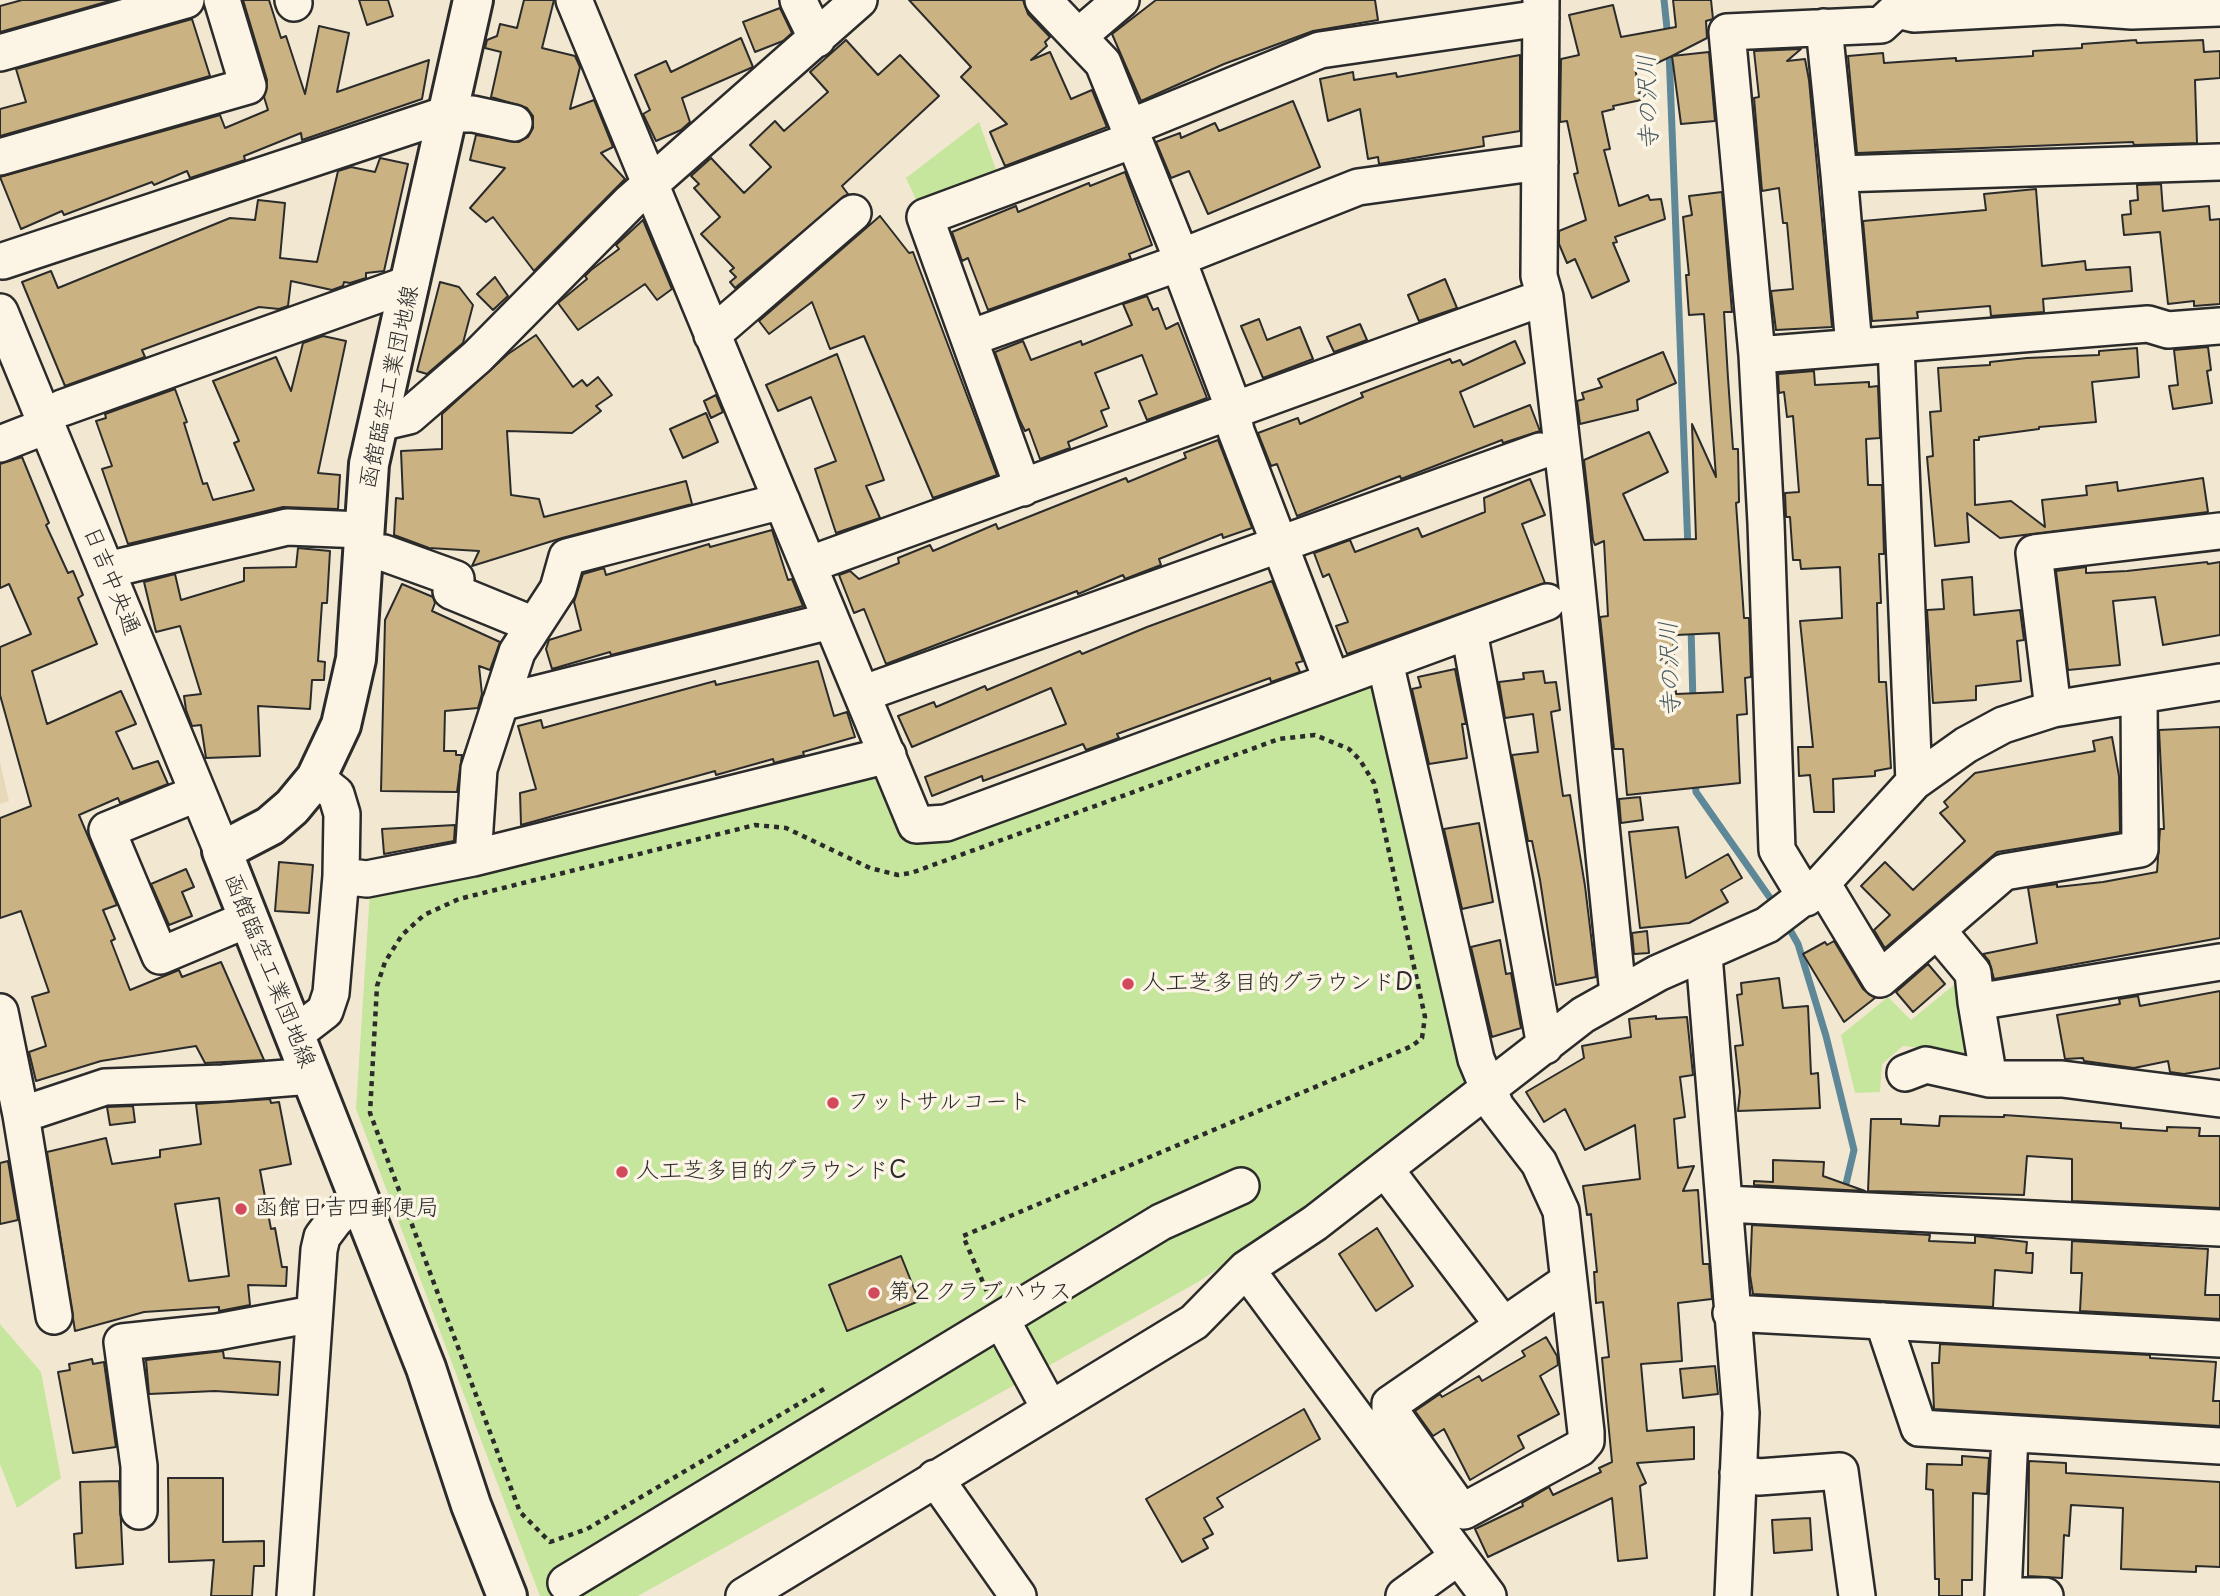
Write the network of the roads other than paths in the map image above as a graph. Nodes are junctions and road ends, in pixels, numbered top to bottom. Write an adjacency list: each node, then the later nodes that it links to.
1 (186, 0): 16 (street)
2 (222, 0): 20 (street)
3 (474, 0): 17 (main road, 函館臨空工業団地線)
4 (574, 0): 24 (street)
5 (798, 0): 15 (street)
6 (859, 0): 15 (street)
7 (1043, 0): 14 (street)
8 (1121, 0): 14 (street)
9 (2062, 3): 10 (street); 11 (street)
10 (1894, 5): 13 (street)
11 (2220, 8)
12 (1541, 9): 19 (street); 21 (street)
13 (1824, 27): 23 (street); 36 (street)
14 (1079, 37): 19 (street)
15 (817, 39): 24 (street)
16 (0, 53)
17 (447, 114): 18 (street); 27 (street); 28 (main road, 函館臨空工業団地線)
18 (514, 123)
19 (1131, 134): 26 (street); 33 (street)
20 (0, 157)
21 (1540, 162): 26 (street); 29 (street)
22 (2220, 162): 23 (street)
23 (1839, 174): 35 (street)
24 (652, 184): 32 (street); 39 (street)
25 (853, 213): 32 (street)
26 (1180, 260): 33 (street); 37 (street)
27 (3, 261)
28 (411, 283): 38 (street); 39 (main road, 函館臨空工業団地線)
29 (1545, 298): 37 (street); 72 (street)
30 (1, 319): 38 (street, 日吉中央通)
31 (2220, 326): 34 (street)
32 (712, 335): 43 (street)
33 (970, 338): 42 (street)
34 (1896, 345): 35 (street); 62 (street)
35 (1854, 348): 36 (street)
36 (1757, 355): 67 (street)
37 (1232, 412): 42 (street); 46 (street)
38 (54, 417): 40 (street); 48 (street, 日吉中央通)
39 (379, 423): 45 (main road, 函館臨空工業団地線)
40 (0, 444)
41 (1540, 451): 46 (street)
42 (1023, 488): 47 (street)
43 (782, 501): 47 (street); 51 (street)
44 (2220, 531): 59 (street)
45 (374, 541): 48 (street); 51 (street); 61 (main road, 函館臨空工業団地線)
46 (1281, 546): 54 (street); 56 (street)
47 (808, 565): 50 (street)
48 (107, 570): 63 (street, 日吉中央通)
49 (1547, 602): 52 (street)
50 (830, 621): 56 (street); 58 (street)
51 (534, 625): 58 (street)
52 (1469, 631): 53 (street); 76 (street)
53 (1385, 663): 54 (street); 80 (street)
54 (1332, 681): 60 (street)
55 (2220, 682): 57 (street)
56 (862, 694): 60 (street)
57 (2139, 695): 59 (street); 69 (street)
58 (500, 703): 65 (street)
59 (2053, 709): 62 (street)
60 (888, 755): 65 (street)
61 (316, 778): 64 (main road, 函館臨空工業団地線); 66 (street)
62 (1914, 782): 67 (street)
63 (198, 793): 64 (street, 日吉中央通); 68 (street)
64 (222, 851): 68 (main road, 函館臨空工業団地線)
65 (473, 858): 66 (street)
66 (341, 876): 75 (street)
67 (1797, 903): 69 (street); 70 (street)
68 (248, 919): 75 (main road, 函館臨空工業団地線)
69 (1938, 931): 73 (street)
70 (1704, 955): 72 (street); 86 (street)
71 (2220, 962): 73 (street)
72 (1618, 994): 76 (street)
73 (1976, 1002): 79 (street)
74 (0, 1012): 82 (street)
75 (294, 1035): 78 (main road, 函館臨空工業団地線)
76 (1545, 1046): 80 (street)
77 (1905, 1073): 79 (street)
78 (312, 1076): 82 (street); 85 (main road, 函館臨空工業団地線)
79 (1989, 1079): 81 (street)
80 (1489, 1088): 83 (street); 89 (street)
81 (2220, 1099)
82 (21, 1115): 93 (street)
83 (1385, 1168): 88 (street); 95 (street)
84 (1241, 1186): 90 (street)
85 (359, 1196): 92 (street); 106 (main road, 函館臨空工業団地線)
86 (1724, 1204): 87 (street); 91 (street)
87 (2220, 1228)
88 (1246, 1269): 97 (street); 103 (street)
89 (1567, 1282): 95 (street); 95 (street)
90 (995, 1307): 97 (street); 104 (street)
91 (1731, 1313): 94 (street); 100 (street)
92 (313, 1314): 102 (street); 105 (street)
93 (54, 1316)
94 (1883, 1321): 96 (street); 98 (street)
95 (1503, 1325)
96 (2220, 1339)
97 (1050, 1409): 101 (street)
98 (2010, 1434): 99 (street); 113 (street)
99 (2220, 1446)
100 (1738, 1473): 111 (street); 112 (street)
101 (935, 1478): 107 (street); 108 (street)
102 (139, 1511)
103 (1458, 1557): 109 (street); 110 (street)
104 (566, 1583)
105 (295, 1596)
106 (507, 1596)
107 (744, 1596)
108 (1018, 1596)
109 (1404, 1596)
110 (1488, 1596)
111 (1733, 1596)
112 (1857, 1596)
113 (2045, 1596)

